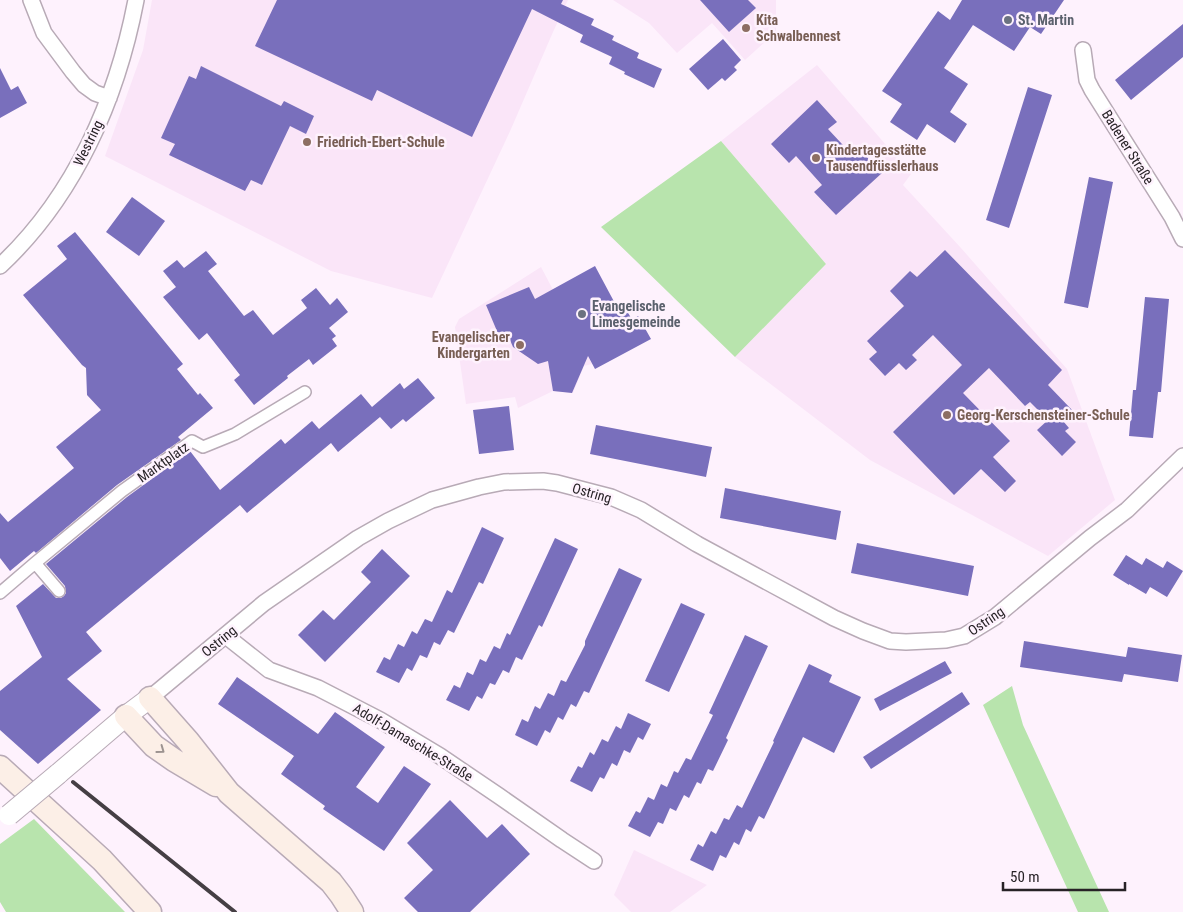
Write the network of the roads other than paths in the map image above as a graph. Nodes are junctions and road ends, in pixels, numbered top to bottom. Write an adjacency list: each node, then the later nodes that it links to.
1 (31, 0): 4 (street)
2 (136, 0): 4 (street, Westring)
3 (1083, 50): 5 (street, Badener Straße)
4 (109, 98): 6 (street, Westring)
5 (1183, 239)
6 (0, 266)
7 (305, 392): 9 (street, Marktplatz)
8 (1183, 456): 12 (street, Ostring)
9 (35, 563): 10 (street); 11 (street, Marktplatz)
10 (59, 591)
11 (0, 593)
12 (226, 636): 13 (street, Ostring); 18 (street, Adolf-Damaschke-Straße)
13 (150, 698): 14 (street, Ostring); 16 (main road)
14 (126, 716): 16 (main road, one-way to 16); 17 (street, Ostring, bridge)
15 (0, 767): 20 (main road)
16 (229, 792): 19 (main road)
17 (5, 819)
18 (594, 860)
19 (351, 911)
20 (150, 912)

